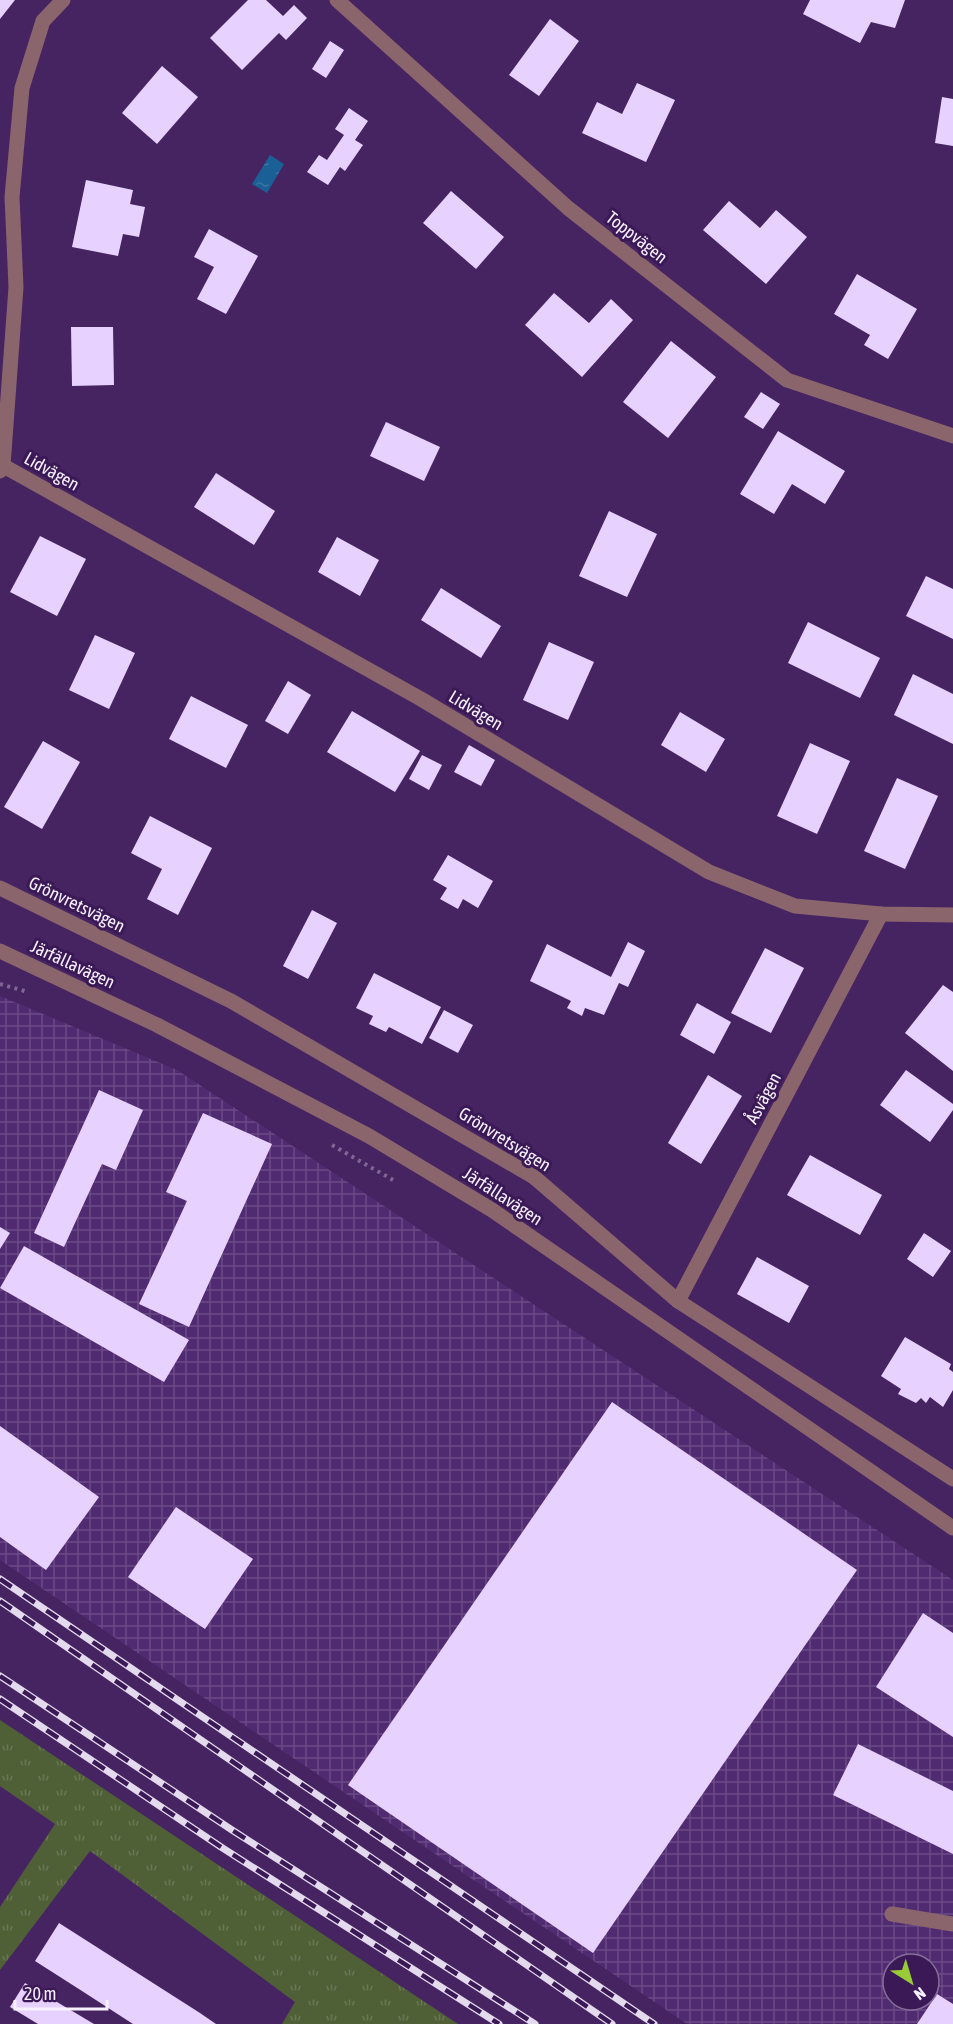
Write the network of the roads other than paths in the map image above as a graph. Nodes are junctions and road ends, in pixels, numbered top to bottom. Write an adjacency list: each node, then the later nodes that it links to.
1 (63, 0): 4 (street)
2 (338, 0): 3 (street, Toppvägen)
3 (953, 436)
4 (1, 467): 6 (street, Lidvägen)
5 (0, 888): 9 (street, Grönvretsvägen)
6 (881, 914): 7 (street, Lidvägen); 9 (street, Åsvägen)
7 (953, 915)
8 (0, 951): 11 (street, Järfällavägen)
9 (678, 1301): 10 (street, Grönvretsvägen)
10 (953, 1479)
11 (953, 1528)
12 (892, 1914): 13 (street)
13 (953, 1923)

